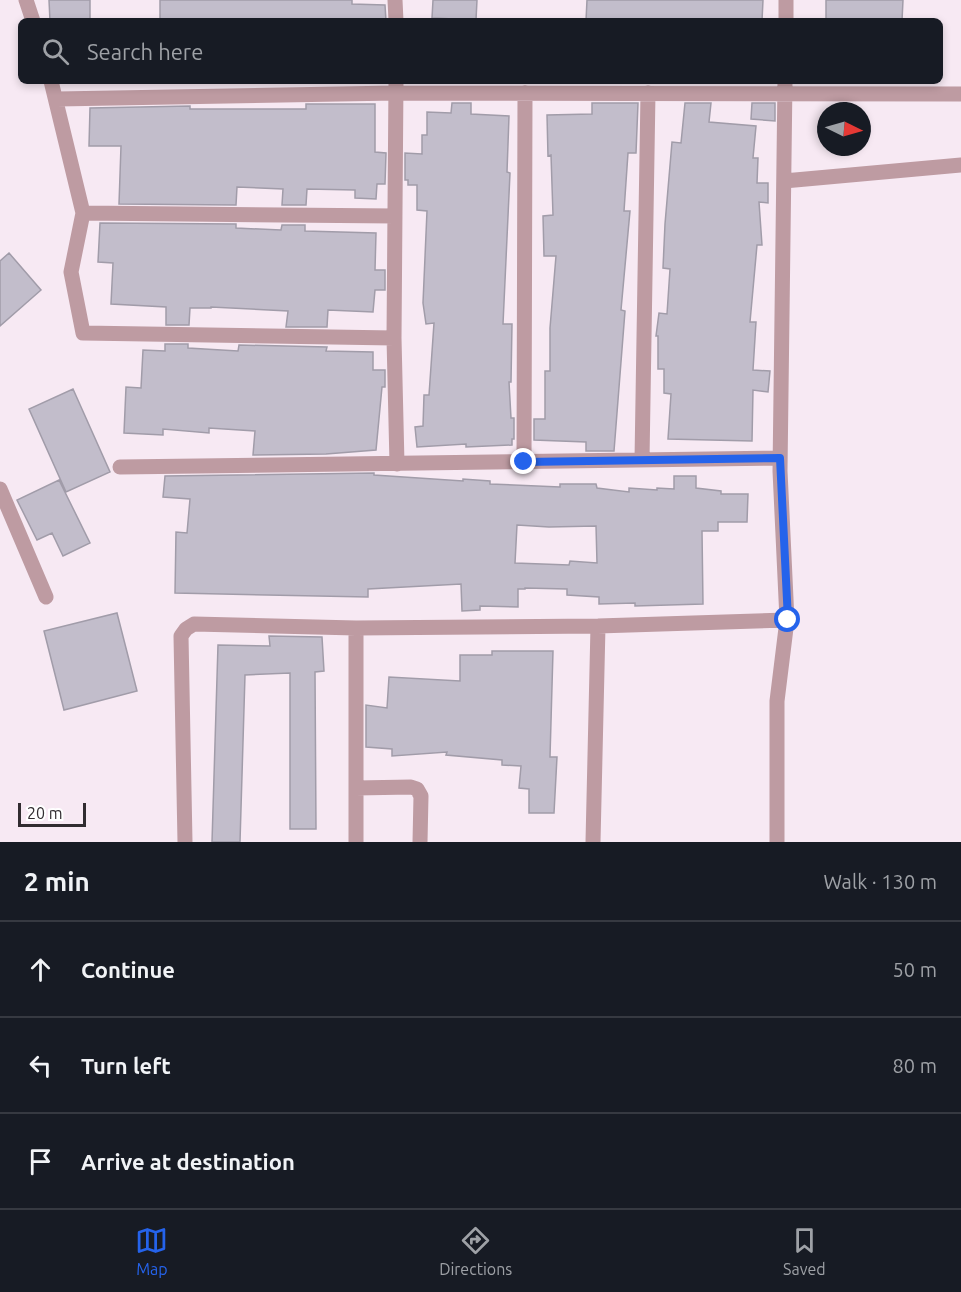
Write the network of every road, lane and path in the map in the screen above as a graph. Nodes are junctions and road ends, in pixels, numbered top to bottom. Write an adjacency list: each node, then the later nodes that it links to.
1 (26, 0): 4 (street)
2 (395, 0): 5 (street)
3 (786, 0): 6 (street)
4 (32, 18)
5 (396, 18)
6 (786, 18)
7 (52, 84): 13 (street)
8 (396, 87): 10 (street); 13 (street); 17 (street)
9 (785, 87): 11 (street); 12 (street); 15 (street)
10 (525, 93): 11 (street); 21 (street)
11 (648, 93): 20 (street)
12 (961, 94)
13 (57, 99): 16 (street)
14 (961, 165): 15 (street)
15 (784, 181): 19 (street)
16 (83, 213): 17 (street); 18 (street)
17 (395, 216): 18 (street)
18 (394, 338): 22 (street)
19 (780, 458): 20 (street); 26 (street)
20 (642, 460): 21 (street)
21 (524, 462): 22 (street)
22 (397, 464): 23 (street)
23 (120, 467)
24 (0, 489): 25 (street)
25 (46, 597)
26 (788, 620): 27 (street); 34 (street)
27 (598, 626): 28 (street); 33 (street)
28 (356, 628): 29 (street); 30 (street)
29 (356, 788): 31 (street); 32 (street)
30 (185, 842)
31 (356, 842)
32 (420, 842)
33 (593, 842)
34 (777, 842)

